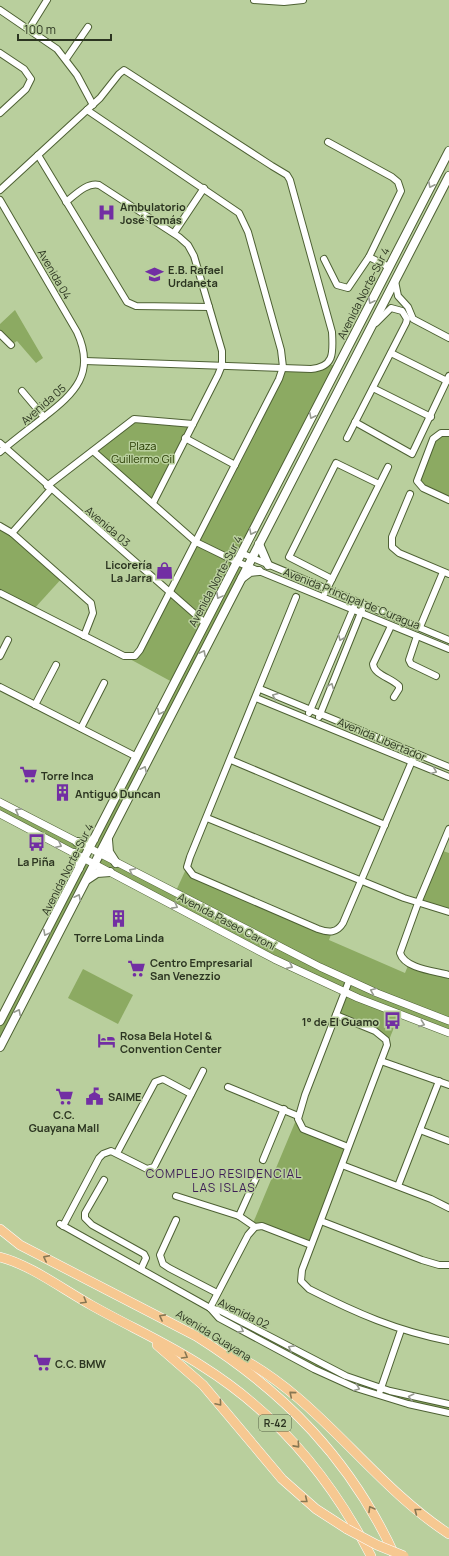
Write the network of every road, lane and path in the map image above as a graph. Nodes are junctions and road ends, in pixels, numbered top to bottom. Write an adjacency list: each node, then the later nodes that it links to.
1 (48, 0): 6 (street)
2 (254, 0): 3 (street)
3 (303, 0)
4 (0, 10): 6 (street)
5 (88, 27): 8 (street)
6 (28, 29): 8 (street)
7 (0, 53): 11 (street)
8 (66, 60): 9 (street)
9 (93, 105): 10 (street); 35 (street)
10 (87, 110): 14 (street); 16 (street)
11 (0, 114)
12 (328, 142): 21 (street)
13 (449, 151): 23 (main road, Avenida Norte-Sur 4, one-way to 23)
14 (38, 155): 17 (street); 19 (street)
15 (449, 176): 24 (main road, Avenida Norte-Sur 4)
16 (204, 188): 20 (street); 38 (street)
17 (0, 190)
18 (0, 200): 34 (street, Avenida 04)
19 (66, 202): 20 (street); 26 (street)
20 (174, 233): 26 (street)
21 (369, 257): 22 (street); 23 (street)
22 (324, 259)
23 (389, 267): 37 (main road, Avenida Norte-Sur 4, one-way to 37)
24 (395, 280): 25 (street); 29 (main road, Avenida Norte-Sur 4)
25 (398, 296): 27 (street); 28 (street)
26 (209, 307): 36 (street)
27 (391, 308): 28 (street); 29 (street)
28 (406, 310): 31 (street); 33 (street)
29 (370, 329): 61 (main road, Avenida Norte-Sur 4)
30 (0, 334): 32 (street)
31 (449, 338)
32 (11, 345)
33 (391, 353): 39 (street); 40 (street)
34 (85, 361): 36 (street); 42 (street, Avenida 05)
35 (326, 364): 37 (street); 38 (street)
36 (222, 365): 38 (street); 45 (street)
37 (338, 366): 62 (main road, Avenida Norte-Sur 4, one-way to 62)
38 (282, 367): 51 (street)
39 (448, 378): 43 (street)
40 (373, 388): 43 (street); 44 (street)
41 (22, 391): 42 (street)
42 (44, 417): 49 (street, Avenida 05)
43 (430, 418): 44 (street)
44 (355, 422): 48 (street)
45 (192, 424): 47 (street); 50 (street)
46 (449, 433): 56 (street)
47 (185, 438): 51 (street); 57 (street)
48 (346, 438)
49 (2, 447): 54 (street, Avenida 03)
50 (93, 450): 54 (street); 57 (street, Avenida Principal de Curagua)
51 (235, 465): 60 (street)
52 (388, 467): 53 (street)
53 (379, 484): 69 (street); 69 (street)
54 (49, 488): 59 (street); 73 (street, Avenida 03)
55 (410, 494): 68 (street)
56 (449, 500)
57 (153, 503): 60 (street, Avenida Principal de Curagua)
58 (0, 526): 59 (street)
59 (12, 533): 83 (street)
60 (196, 542): 64 (street, Avenida Principal de Curagua); 73 (street)
61 (259, 544): 63 (main road, Avenida Norte-Sur 4); 65 (main road)
62 (241, 553): 63 (street, Avenida Principal de Curagua); 64 (main road, Avenida Norte-Sur 4)
63 (252, 558): 65 (street, Avenida Principal de Curagua); 66 (main road, Avenida Norte-Sur 4)
64 (237, 562): 66 (street, Avenida Principal de Curagua); 80 (main road, Avenida Norte-Sur 4, one-way to 80)
65 (268, 565): 71 (street, Avenida Principal de Curagua)
66 (247, 566): 67 (street, Avenida Principal de Curagua); 70 (main road, Avenida Norte-Sur 4)
67 (258, 571): 70 (main road); 75 (street, Avenida Principal de Curagua)
68 (446, 573): 82 (street)
69 (332, 579): 71 (street)
70 (240, 580): 114 (main road, Avenida Norte-Sur 4, one-way to 70)
71 (326, 589): 75 (street); 76 (street, Avenida Principal de Curagua)
72 (0, 593): 83 (street)
73 (170, 593): 80 (street, Avenida 03); 83 (street)
74 (296, 597): 93 (street)
75 (323, 597): 78 (street, Avenida Principal de Curagua)
76 (356, 602): 77 (street, Avenida Principal de Curagua); 78 (street)
77 (364, 605): 79 (street); 82 (street, Avenida Principal de Curagua)
78 (353, 610): 79 (street, Avenida Principal de Curagua); 97 (street, one-way to 97)
79 (361, 613): 81 (street, Avenida Principal de Curagua); 98 (street, one-way to 79)
80 (205, 623): 103 (main road, Avenida Norte-Sur 4, one-way to 103)
81 (391, 626): 84 (street, Avenida Principal de Curagua); 94 (street)
82 (420, 627): 86 (street, Avenida Principal de Curagua)
83 (84, 636)
84 (417, 636): 87 (street, Avenida Principal de Curagua); 90 (street)
85 (8, 640): 88 (street)
86 (449, 640)
87 (449, 649)
88 (0, 656)
89 (56, 665): 96 (street)
90 (436, 676)
91 (104, 683): 101 (street)
92 (0, 686): 96 (street)
93 (260, 689): 95 (street); 97 (street, Avenida Libertador, one-way to 93)
94 (394, 697)
95 (256, 698): 99 (street, Avenida Libertador); 104 (street)
96 (35, 705): 101 (street)
97 (310, 710): 98 (street, Avenida Libertador); 99 (street)
98 (320, 714): 100 (street); 102 (street, Avenida Libertador)
99 (307, 718): 100 (street, Avenida Libertador)
100 (316, 722): 105 (street, Avenida Libertador)
101 (80, 728): 103 (street)
102 (415, 754): 105 (street); 106 (street, Avenida Libertador)
103 (136, 757): 113 (main road, Avenida Norte-Sur 4)
104 (231, 760): 110 (street); 111 (street)
105 (412, 762): 107 (street, Avenida Libertador, one-way to 107); 111 (street)
106 (449, 767)
107 (449, 777)
108 (0, 802): 115 (street, Avenida Paseo Caroní, one-way to 108)
109 (0, 814): 117 (street, Avenida Paseo Caroní, one-way to 117)
110 (207, 818): 124 (street); 124 (street)
111 (385, 825): 124 (street)
112 (449, 829): 126 (street)
113 (95, 838): 115 (main road); 116 (main road, Avenida Norte-Sur 4)
114 (108, 838): 118 (main road, Avenida Norte-Sur 4); 120 (main road)
115 (77, 842): 116 (street, Avenida Paseo Caroní)
116 (90, 849): 118 (street, Avenida Paseo Caroní); 119 (main road, Avenida Norte-Sur 4)
117 (74, 853): 119 (street, Avenida Paseo Caroní); 122 (main road)
118 (100, 854): 120 (street, Avenida Paseo Caroní); 121 (main road, Avenida Norte-Sur 4)
119 (85, 858): 121 (street, Avenida Paseo Caroní); 122 (main road, Avenida Norte-Sur 4)
120 (116, 863): 129 (street, Avenida Paseo Caroní, one-way to 120)
121 (95, 864): 123 (street, Avenida Paseo Caroní); 125 (main road, Avenida Norte-Sur 4)
122 (79, 869): 132 (main road, Avenida Norte-Sur 4, one-way to 132)
123 (110, 872): 125 (main road); 130 (street, Avenida Paseo Caroní, one-way to 130)
124 (361, 880): 126 (street)
125 (86, 881): 135 (main road, Avenida Norte-Sur 4, one-way to 125)
126 (418, 903): 127 (street); 128 (street)
127 (449, 912)
128 (449, 975)
129 (349, 981): 130 (street); 133 (street, Avenida Paseo Caroní, one-way to 129)
130 (345, 992): 131 (street); 134 (street, Avenida Paseo Caroní, one-way to 134)
131 (336, 1015): 136 (street); 143 (street)
132 (0, 1021)
133 (449, 1021)
134 (449, 1033)
135 (0, 1047)
136 (382, 1061): 138 (street); 146 (street)
137 (203, 1071): 141 (street)
138 (439, 1081): 139 (street); 144 (street)
139 (449, 1085)
140 (228, 1086): 142 (street)
141 (191, 1094): 147 (street); 147 (street)
142 (284, 1110): 143 (street); 148 (street)
143 (298, 1116): 146 (street)
144 (420, 1130): 145 (street); 152 (street)
145 (449, 1142)
146 (348, 1147): 149 (street)
147 (117, 1153): 163 (street)
148 (263, 1160)
149 (342, 1165): 152 (street); 157 (street)
150 (257, 1176): 155 (street)
151 (104, 1180): 163 (street)
152 (398, 1186): 154 (street)
153 (176, 1196): 155 (street)
154 (449, 1208)
155 (239, 1216): 158 (street)
156 (176, 1220): 164 (street)
157 (321, 1221): 160 (street); 162 (street)
158 (256, 1227): 160 (street); 164 (street)
159 (0, 1229): 168 (main road, Avenida Guayana / R-42, one-way to 159)
160 (312, 1245): 167 (street)
161 (0, 1257): 166 (main road, R-42, one-way to 166)
162 (449, 1265)
163 (141, 1269): 165 (street)
164 (217, 1293): 165 (street)
165 (210, 1308): 170 (street, Avenida 02, one-way to 165); 171 (street, Avenida 02, one-way to 171)
166 (138, 1330): 175 (main road, R-42, one-way to 175); 177 (main road, one-way to 177, bridge)
167 (401, 1330): 169 (street); 170 (street)
168 (196, 1336): 174 (main road, one-way to 168); 176 (main road, Avenida Guayana / R-42, one-way to 168)
169 (449, 1341)
170 (381, 1388): 171 (street); 172 (street, Avenida 02, one-way to 170)
171 (378, 1395): 173 (street, Avenida 02)
172 (449, 1404)
173 (449, 1413)
174 (449, 1534)
175 (372, 1556)
176 (395, 1556)
177 (404, 1556)

